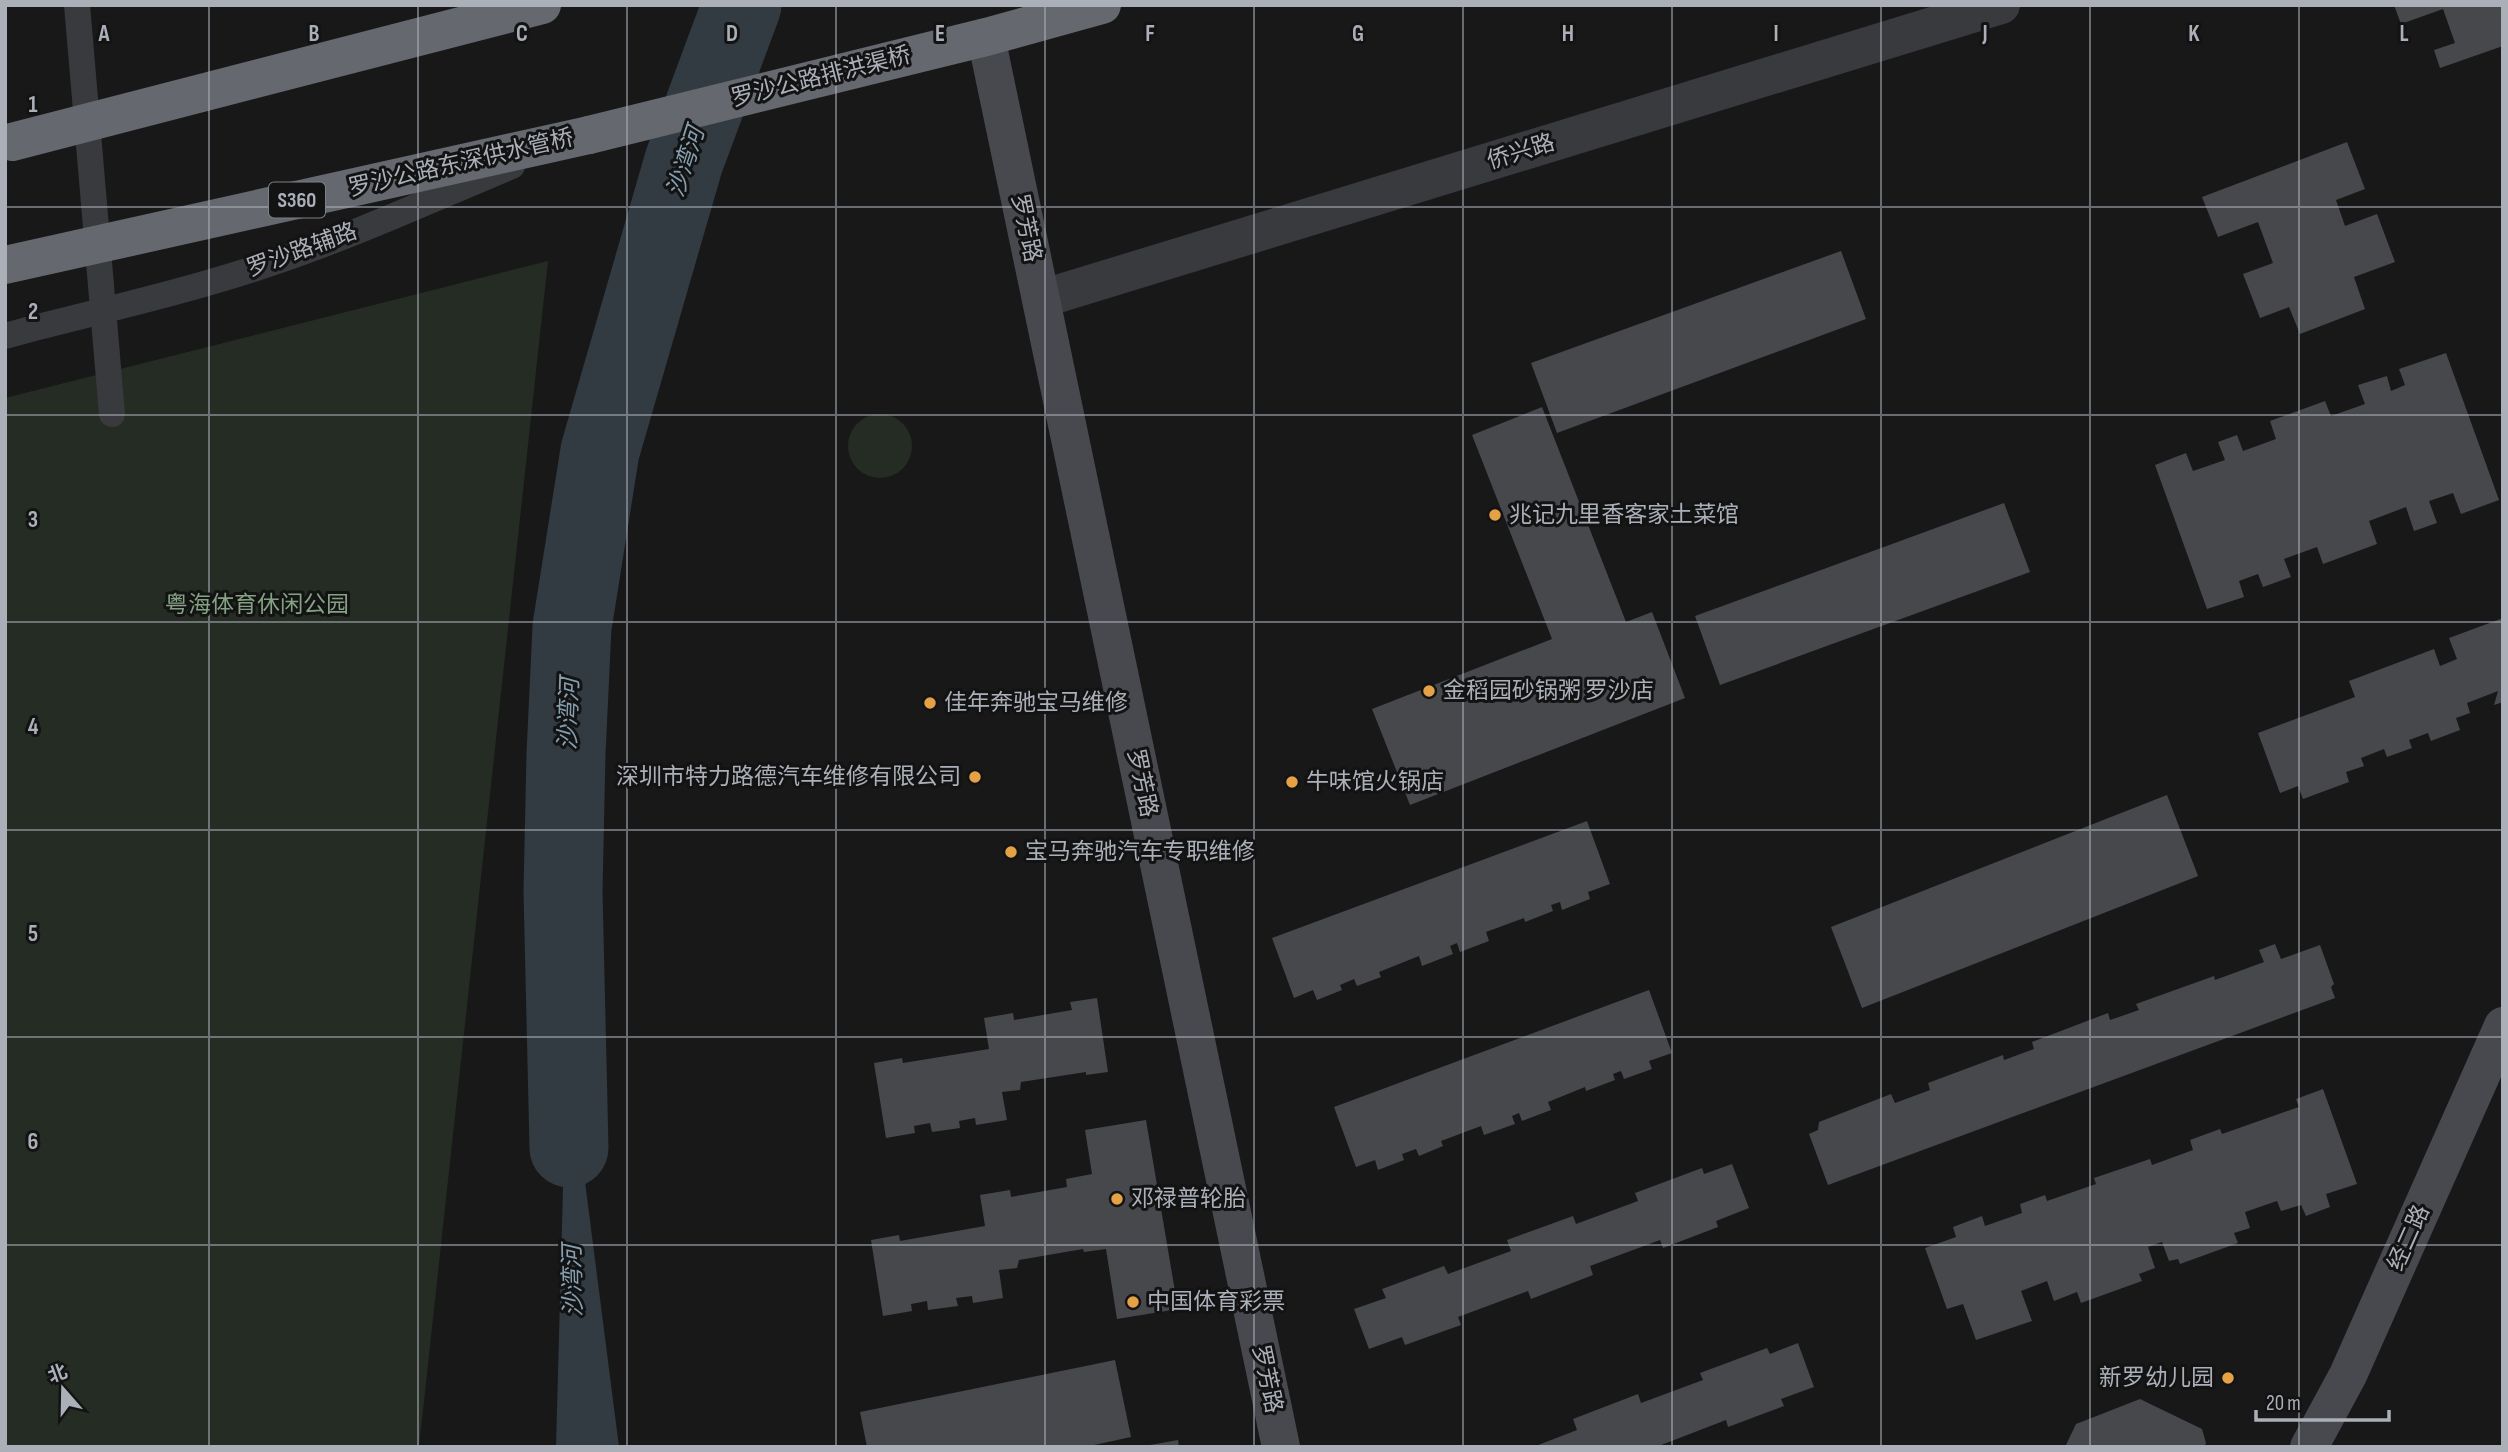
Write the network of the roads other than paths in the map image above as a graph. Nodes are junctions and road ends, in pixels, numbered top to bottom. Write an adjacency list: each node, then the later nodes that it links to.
1 (77, 5): 11 (lane)
2 (542, 5): 7 (highway, bridge)
3 (1102, 5): 5 (highway, S360)
4 (2001, 5): 9 (street, 侨兴路)
5 (986, 37): 6 (highway, 罗沙公路排洪渠桥 / S360); 9 (main road, 罗芳路)
6 (589, 135): 8 (highway, 罗沙公路东深供水管桥 / S360, bridge); 10 (lane, 罗沙路辅路, bridge)
7 (9, 143)
8 (5, 265)
9 (1041, 299): 13 (main road, 罗芳路)
10 (16, 333)
11 (111, 414)
12 (2503, 1027): 14 (main road, 经二路)
13 (1282, 1447)
14 (2309, 1447)

